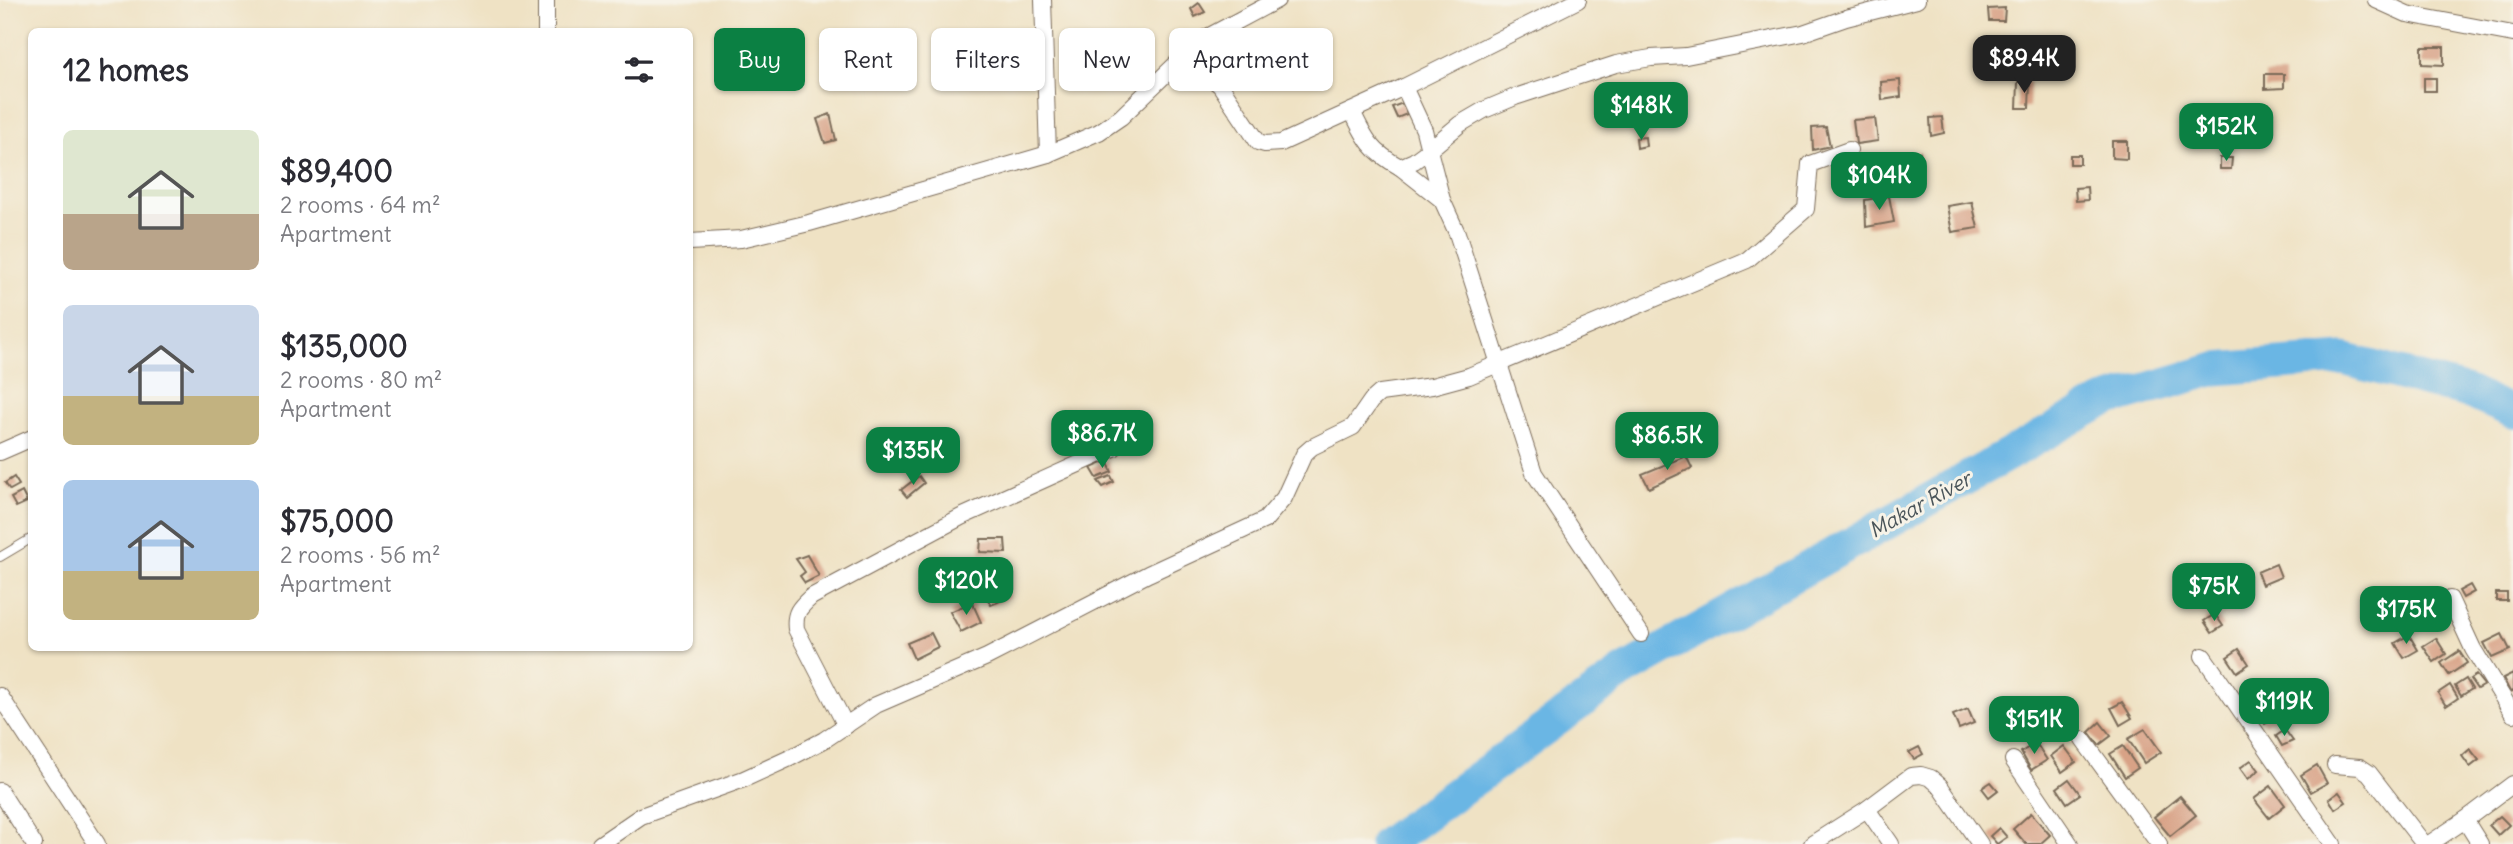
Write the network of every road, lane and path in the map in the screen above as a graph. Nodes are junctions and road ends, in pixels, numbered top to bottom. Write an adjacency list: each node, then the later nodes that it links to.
1 (546, 0): 7 (street)
2 (1042, 0): 16 (street)
3 (1277, 0): 8 (street)
4 (1578, 0): 11 (street)
5 (1917, 0): 14 (street)
6 (2376, 0): 9 (street)
7 (546, 28)
8 (1224, 28)
9 (2513, 34)
10 (1169, 72): 16 (street)
11 (1404, 87): 13 (street); 14 (street)
12 (1224, 91): 13 (street)
13 (1352, 111): 17 (street)
14 (1429, 150): 17 (street); 18 (street)
15 (1849, 150): 20 (street)
16 (1048, 154): 19 (street)
17 (1400, 167): 18 (street)
18 (1442, 200): 20 (street)
19 (693, 242)
20 (1499, 365): 27 (street); 31 (street)
21 (28, 440): 23 (street)
22 (1114, 448): 31 (street)
23 (0, 452)
24 (28, 540): 25 (lane)
25 (0, 557)
26 (2450, 599): 30 (street)
27 (1641, 634)
28 (2203, 656): 47 (street)
29 (0, 696): 40 (street)
30 (2513, 714)
31 (846, 726): 41 (street)
32 (2083, 740): 46 (street)
33 (2013, 760): 45 (street)
34 (2335, 765): 48 (street)
35 (2513, 784): 38 (street)
36 (0, 791): 39 (street)
37 (1867, 810): 42 (street); 43 (street); 44 (street)
38 (2465, 820): 49 (street); 50 (street)
39 (34, 844)
40 (97, 844)
41 (600, 844)
42 (1812, 844)
43 (1891, 844)
44 (1980, 844)
45 (2070, 844)
46 (2159, 844)
47 (2333, 844)
48 (2424, 844)
49 (2429, 844)
50 (2480, 844)

